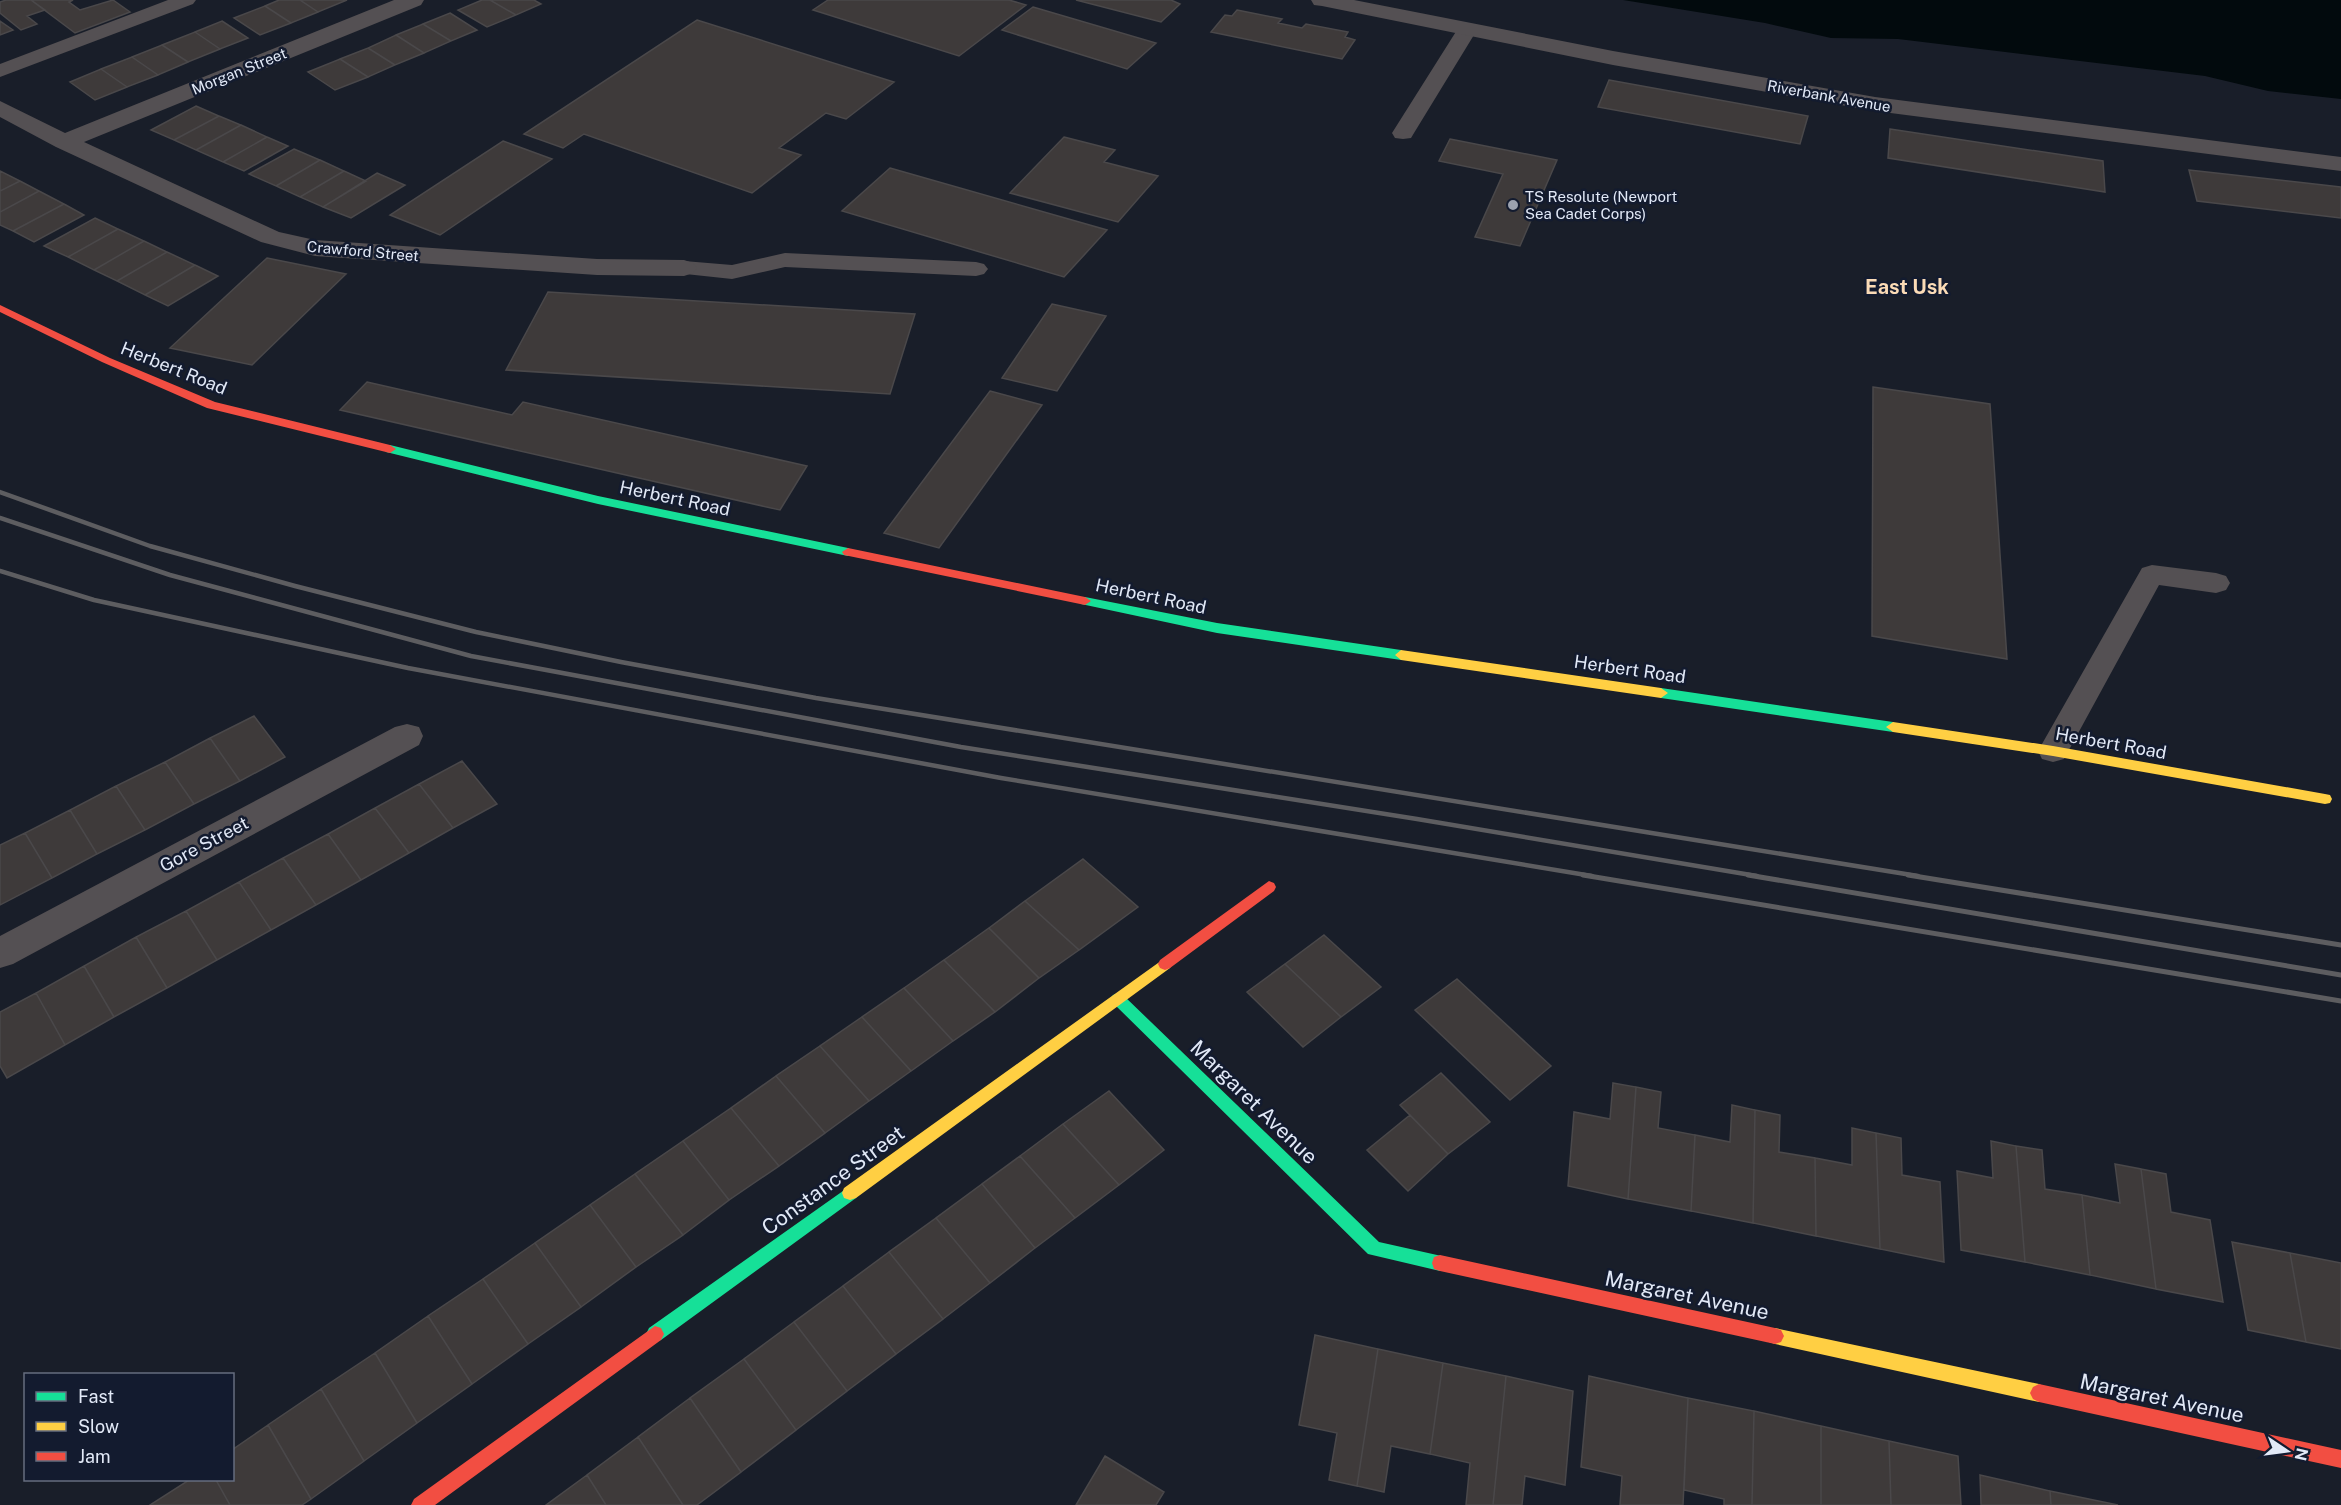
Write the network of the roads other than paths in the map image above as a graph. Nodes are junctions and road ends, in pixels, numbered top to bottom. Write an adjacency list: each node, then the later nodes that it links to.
1 (186, 0): 5 (lane)
2 (413, 0): 8 (street, Morgan Street)
3 (1322, 0): 4 (street, Riverbank Avenue)
4 (1467, 30): 7 (lane); 9 (street, Riverbank Avenue)
5 (0, 71)
6 (0, 108): 8 (street, Crawford Street)
7 (1403, 133)
8 (64, 142): 10 (street, Crawford Street)
9 (2341, 164)
10 (684, 268): 11 (lane)
11 (976, 269)
12 (0, 308): 15 (street, Herbert Road)
13 (2216, 583): 15 (lane)
14 (408, 736): 18 (street, Gore Street)
15 (2053, 751): 16 (street, Herbert Road)
16 (2325, 799)
17 (1269, 887): 19 (street, Constance Street)
18 (0, 952)
19 (1118, 999): 20 (street, Margaret Avenue); 21 (street, Constance Street)
20 (2341, 1459)
21 (426, 1503)

